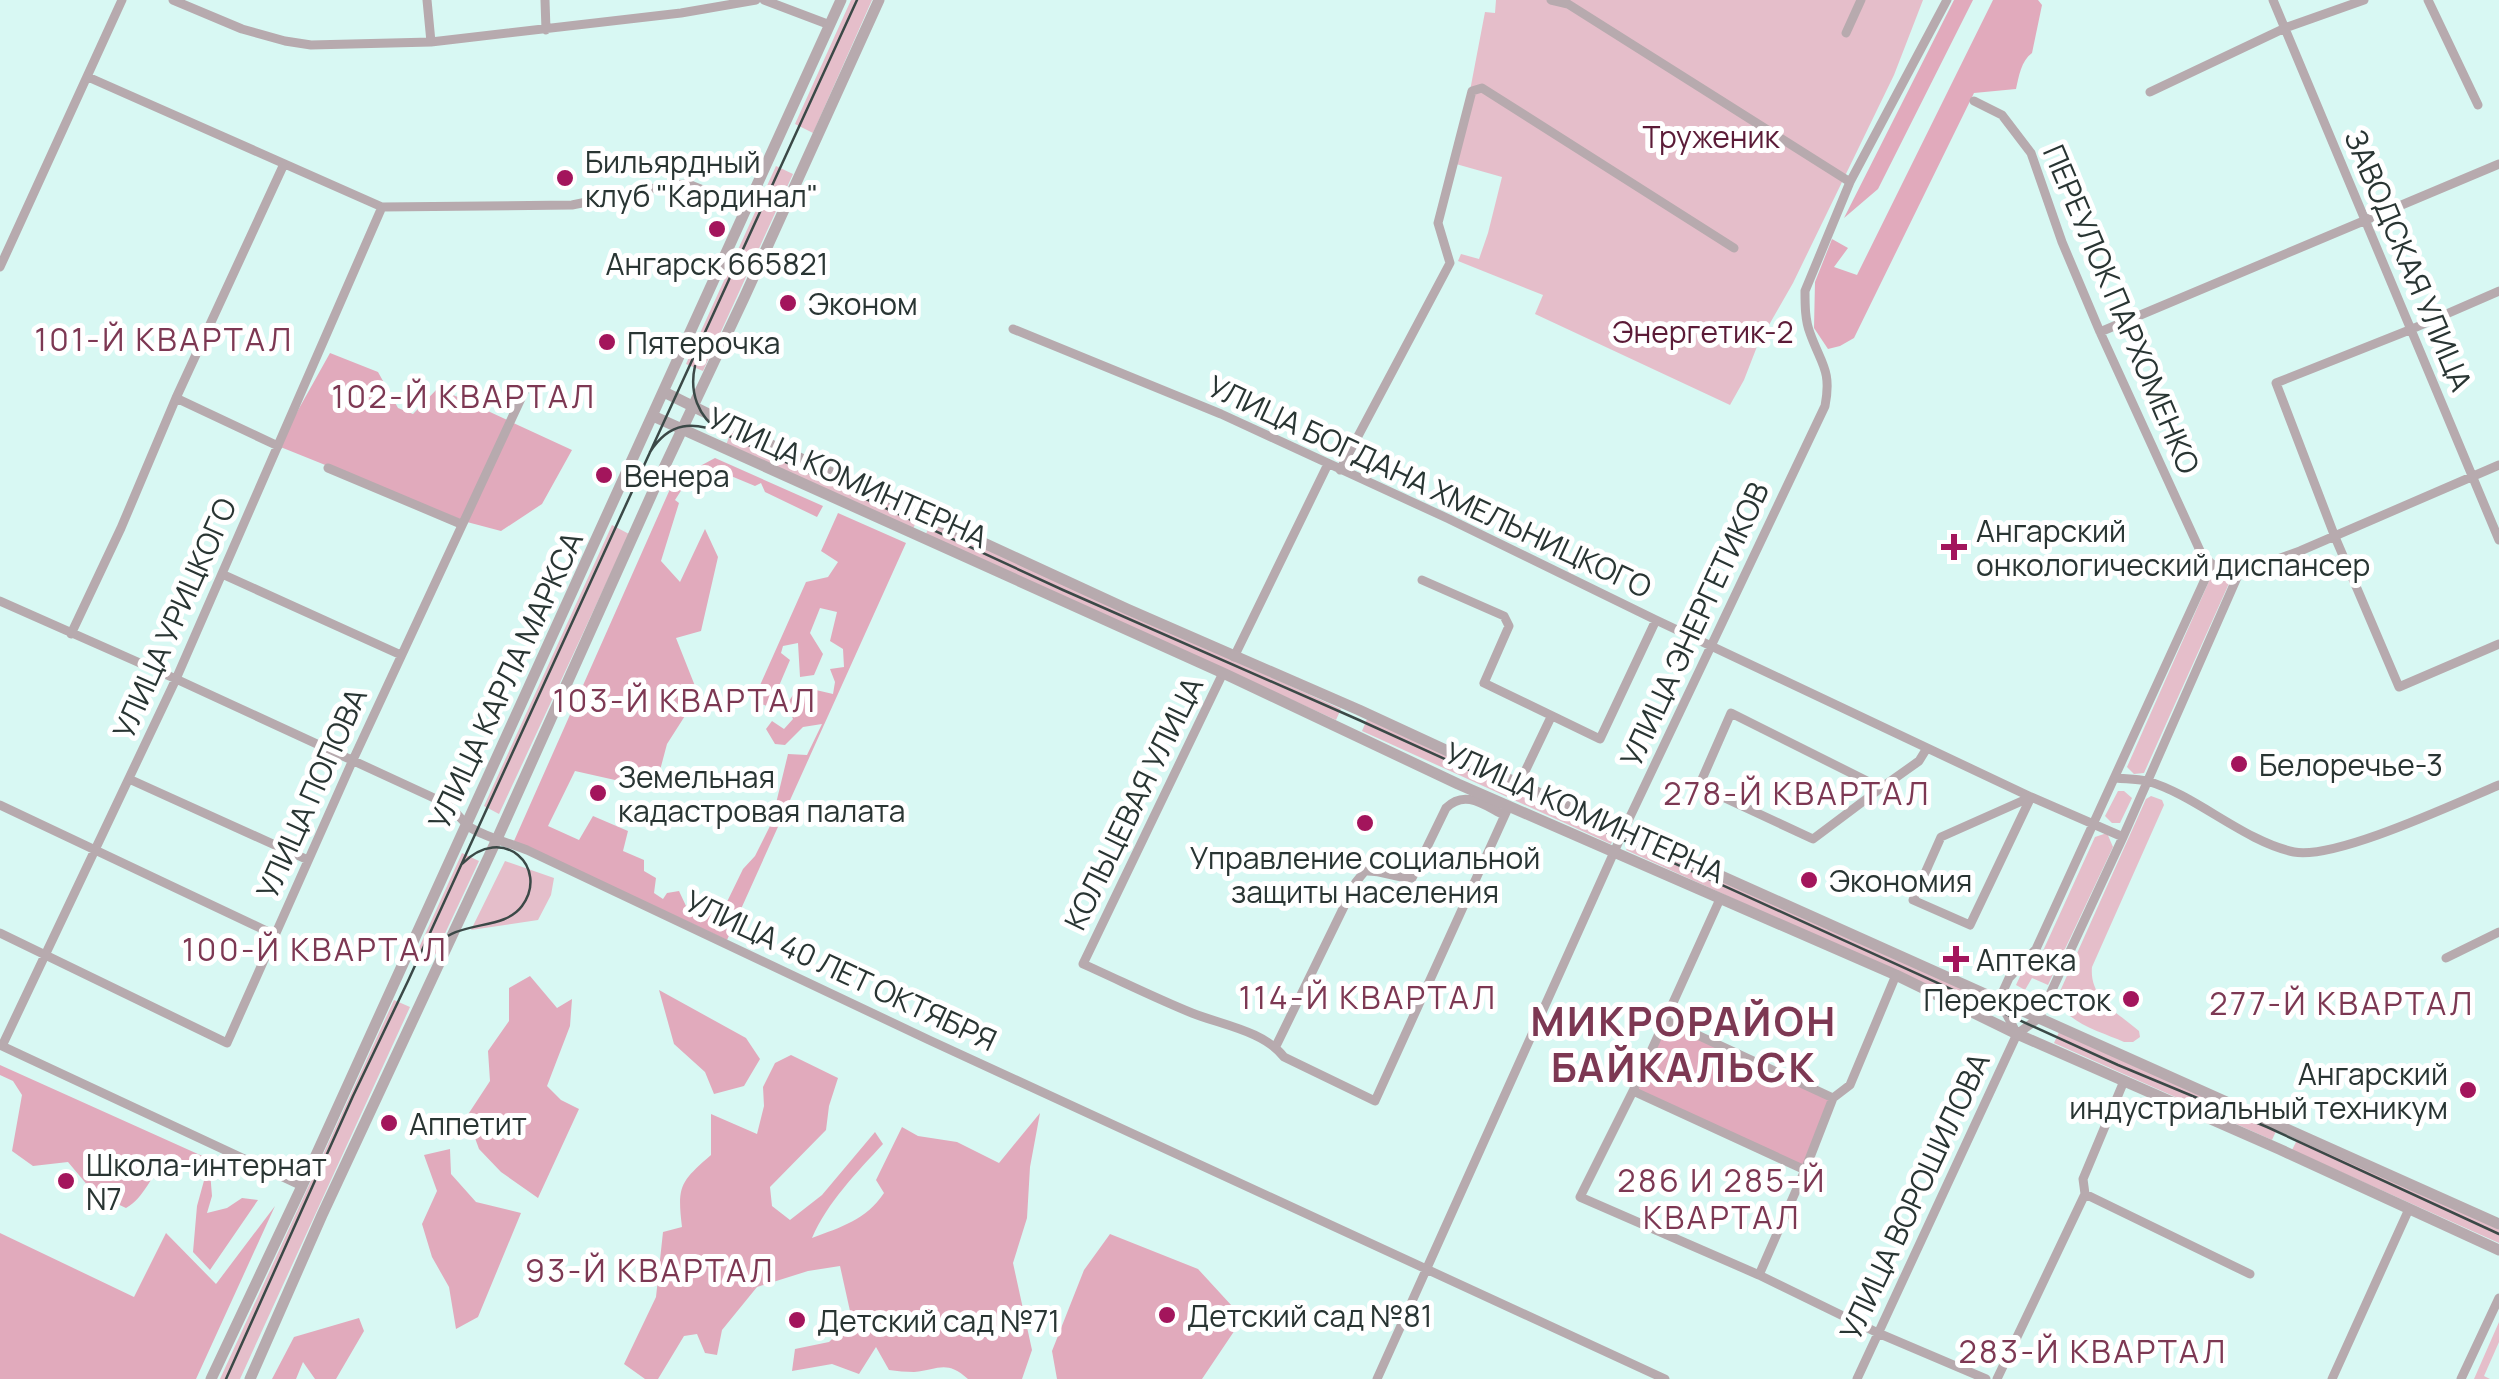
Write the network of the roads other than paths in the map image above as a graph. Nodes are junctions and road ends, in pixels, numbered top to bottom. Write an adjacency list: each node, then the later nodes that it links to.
1 (122, 0): 22 (street)
2 (174, 0): 21 (street)
3 (427, 0): 21 (street)
4 (544, 0): 19 (street)
5 (682, 0): 16 (street)
6 (756, 0): 16 (street)
7 (764, 0): 17 (street)
8 (841, 0): 17 (street, УЛИЦА КАРЛА МАРКСА)
9 (879, 0): 41 (street, УЛИЦА КАРЛА МАРКСА)
10 (1552, 0): 28 (street)
11 (1861, 0): 20 (street)
12 (1947, 0): 28 (street, УЛИЦА ЭНЕРГЕТИКОВ)
13 (2273, 0): 18 (street, ЗАВОДСКАЯ УЛИЦА)
14 (2364, 0): 18 (street)
15 (2428, 0): 25 (street)
16 (681, 13): 19 (street)
17 (830, 25): 30 (street, УЛИЦА КАРЛА МАРКСА)
18 (2285, 28): 23 (street); 31 (street, ЗАВОДСКАЯ УЛИЦА)
19 (546, 30): 21 (street)
20 (1846, 32)
21 (430, 42)
22 (88, 76): 26 (street); 33 (street)
23 (2150, 92)
24 (1974, 101): 37 (street, ПЕРЕУЛОК ПАРХОМЕНКО)
25 (2478, 105)
26 (284, 164): 29 (street); 40 (street)
27 (2499, 164): 31 (street)
28 (1850, 182): 61 (street, УЛИЦА ЭНЕРГЕТИКОВ)
29 (382, 207): 30 (street); 44 (street, УЛИЦА УРИЦКОГО)
30 (747, 208): 39 (street, УЛИЦА КАРЛА МАРКСА)
31 (2366, 220): 36 (street, ЗАВОДСКАЯ УЛИЦА); 37 (street)
32 (1734, 248): 48 (street)
33 (0, 267)
34 (2499, 290): 36 (street)
35 (1013, 329): 45 (street, УЛИЦА БОГДАНА ХМЕЛЬНИЦКОГО)
36 (2412, 329): 49 (street, ЗАВОДСКАЯ УЛИЦА); 51 (street)
37 (2100, 332): 53 (street, ПЕРЕУЛОК ПАРХОМЕНКО)
38 (524, 392): 50 (street, УЛИЦА ПОПОВА)
39 (664, 392): 41 (street, УЛИЦА КОМИНТЕРНА); 42 (street, УЛИЦА КАРЛА МАРКСА)
40 (176, 398): 44 (street); 59 (street)
41 (693, 406): 43 (street, УЛИЦА КАРЛА МАРКСА); 63 (street, УЛИЦА КОМИНТЕРНА)
42 (653, 416): 43 (street, УЛИЦА КОМИНТЕРНА); 79 (street, УЛИЦА КАРЛА МАРКСА)
43 (681, 430): 64 (street, УЛИЦА КОМИНТЕРНА); 82 (street, УЛИЦА КАРЛА МАРКСА)
44 (278, 446): 54 (street, УЛИЦА УРИЦКОГО)
45 (1328, 464): 48 (street, УЛИЦА БОГДАНА ХМЕЛЬНИЦКОГО); 63 (street, КОЛЬЦЕВАЯ УЛИЦА)
46 (2499, 465): 49 (street)
47 (328, 468): 50 (street)
48 (1340, 470): 58 (street, УЛИЦА БОГДАНА ХМЕЛЬНИЦКОГО)
49 (2472, 477): 51 (street); 52 (street, ЗАВОДСКАЯ УЛИЦА)
50 (461, 524): 62 (street, УЛИЦА ПОПОВА)
51 (2335, 537): 55 (street); 60 (street)
52 (2499, 540)
53 (2212, 564): 55 (street); 69 (street)
54 (222, 574): 62 (street); 65 (street, УЛИЦА УРИЦКОГО)
55 (2238, 574): 71 (street)
56 (1422, 580): 66 (street)
57 (0, 601): 59 (street, УЛИЦА 40 ЛЕТ ОКТЯБРЯ)
58 (1656, 620): 61 (street, УЛИЦА БОГДАНА ХМЕЛЬНИЦКОГО); 66 (street)
59 (71, 634): 65 (street, УЛИЦА 40 ЛЕТ ОКТЯБРЯ)
60 (2499, 644)
61 (1710, 645): 67 (street, УЛИЦА БОГДАНА ХМЕЛЬНИЦКОГО); 80 (street, УЛИЦА ЭНЕРГЕТИКОВ)
62 (401, 655): 68 (street, УЛИЦА ПОПОВА)
63 (1234, 657): 72 (street, УЛИЦА КОМИНТЕРНА)
64 (1222, 674): 77 (street, УЛИЦА КОМИНТЕРНА); 98 (street, КОЛЬЦЕВАЯ УЛИЦА)
65 (176, 680): 68 (street, УЛИЦА 40 ЛЕТ ОКТЯБРЯ); 70 (street, УЛИЦА УРИЦКОГО)
66 (1551, 718): 72 (street)
67 (1927, 748): 74 (street); 75 (street, УЛИЦА БОГДАНА ХМЕЛЬНИЦКОГО)
68 (352, 762): 79 (street, УЛИЦА 40 ЛЕТ ОКТЯБРЯ); 85 (street, УЛИЦА ПОПОВА)
69 (2116, 778): 71 (street); 78 (street)
70 (129, 779): 83 (street, УЛИЦА УРИЦКОГО); 85 (street)
71 (2147, 781): 73 (street); 81 (street)
72 (1518, 784): 80 (street, УЛИЦА КОМИНТЕРНА)
73 (2499, 786)
74 (1880, 788): 74 (street)
75 (2031, 797): 75 (street); 78 (street, УЛИЦА БОГДАНА ХМЕЛЬНИЦКОГО)
76 (0, 805): 83 (street)
77 (1507, 810): 84 (street, УЛИЦА КОМИНТЕРНА); 98 (street); 98 (street, КОЛЬЦЕВАЯ УЛИЦА)
78 (2094, 824): 81 (street, УЛИЦА БОГДАНА ХМЕЛЬНИЦКОГО); 93 (street)
79 (466, 825): 82 (street, УЛИЦА 40 ЛЕТ ОКТЯБРЯ); 105 (street, УЛИЦА КАРЛА МАРКСА)
80 (1623, 832): 84 (street, УЛИЦА ЭНЕРГЕТИКОВ); 93 (street, УЛИЦА КОМИНТЕРНА)
81 (2123, 837): 94 (street)
82 (497, 839): 110 (street, УЛИЦА 40 ЛЕТ ОКТЯБРЯ); 116 (street, УЛИЦА КАРЛА МАРКСА)
83 (96, 851): 89 (street); 90 (street, УЛИЦА УРИЦКОГО)
84 (1614, 853): 86 (street, УЛИЦА КОМИНТЕРНА); 110 (street, УЛИЦА ЭНЕРГЕТИКОВ)
85 (308, 860): 89 (street, УЛИЦА ПОПОВА)
86 (1720, 899): 92 (street, УЛИЦА КОМИНТЕРНА); 95 (street)
87 (2499, 932): 91 (street)
88 (0, 933): 90 (street, УЛИЦА ПОПОВА)
89 (275, 935): 90 (street, УЛИЦА ПОПОВА)
90 (45, 954): 97 (street, УЛИЦА УРИЦКОГО)
91 (2446, 958)
92 (1896, 975): 96 (street, УЛИЦА КОМИНТЕРНА); 101 (street)
93 (1998, 1000): 94 (street, УЛИЦА КОМИНТЕРНА); 96 (street)
94 (2039, 1018): 96 (street); 102 (street, УЛИЦА КОМИНТЕРНА)
95 (1664, 1020): 100 (street); 101 (street)
96 (2017, 1034): 99 (street, УЛИЦА КОМИНТЕРНА); 114 (street, УЛИЦА ВОРОШИЛОВА)
97 (1, 1045): 105 (street)
98 (1276, 1046)
99 (2124, 1081): 103 (street, УЛИЦА КОМИНТЕРНА); 106 (street)
100 (1633, 1091): 104 (street); 111 (street)
101 (1833, 1098): 104 (street)
102 (2288, 1128): 103 (street); 108 (street, УЛИЦА КОМИНТЕРНА)
103 (2279, 1149): 107 (street, УЛИЦА КОМИНТЕРНА)
104 (1806, 1170): 111 (street)
105 (302, 1186): 115 (street, УЛИЦА КАРЛА МАРКСА)
106 (2085, 1194): 112 (street); 121 (street)
107 (2409, 1209): 109 (street, УЛИЦА КОМИНТЕРНА); 122 (street)
108 (2499, 1224)
109 (2499, 1250)
110 (1426, 1268): 117 (street, УЛИЦА ЭНЕРГЕТИКОВ); 118 (street, УЛИЦА 40 ЛЕТ ОКТЯБРЯ)
111 (1758, 1274): 114 (street)
112 (2250, 1274)
113 (2499, 1298): 123 (street)
114 (1878, 1332): 119 (street, УЛИЦА ВОРОШИЛОВА); 120 (street)
115 (210, 1379)
116 (250, 1379)
117 (1378, 1379)
118 (1666, 1379)
119 (1857, 1379)
120 (1986, 1379)
121 (1997, 1379)
122 (2332, 1379)
123 (2461, 1379)

